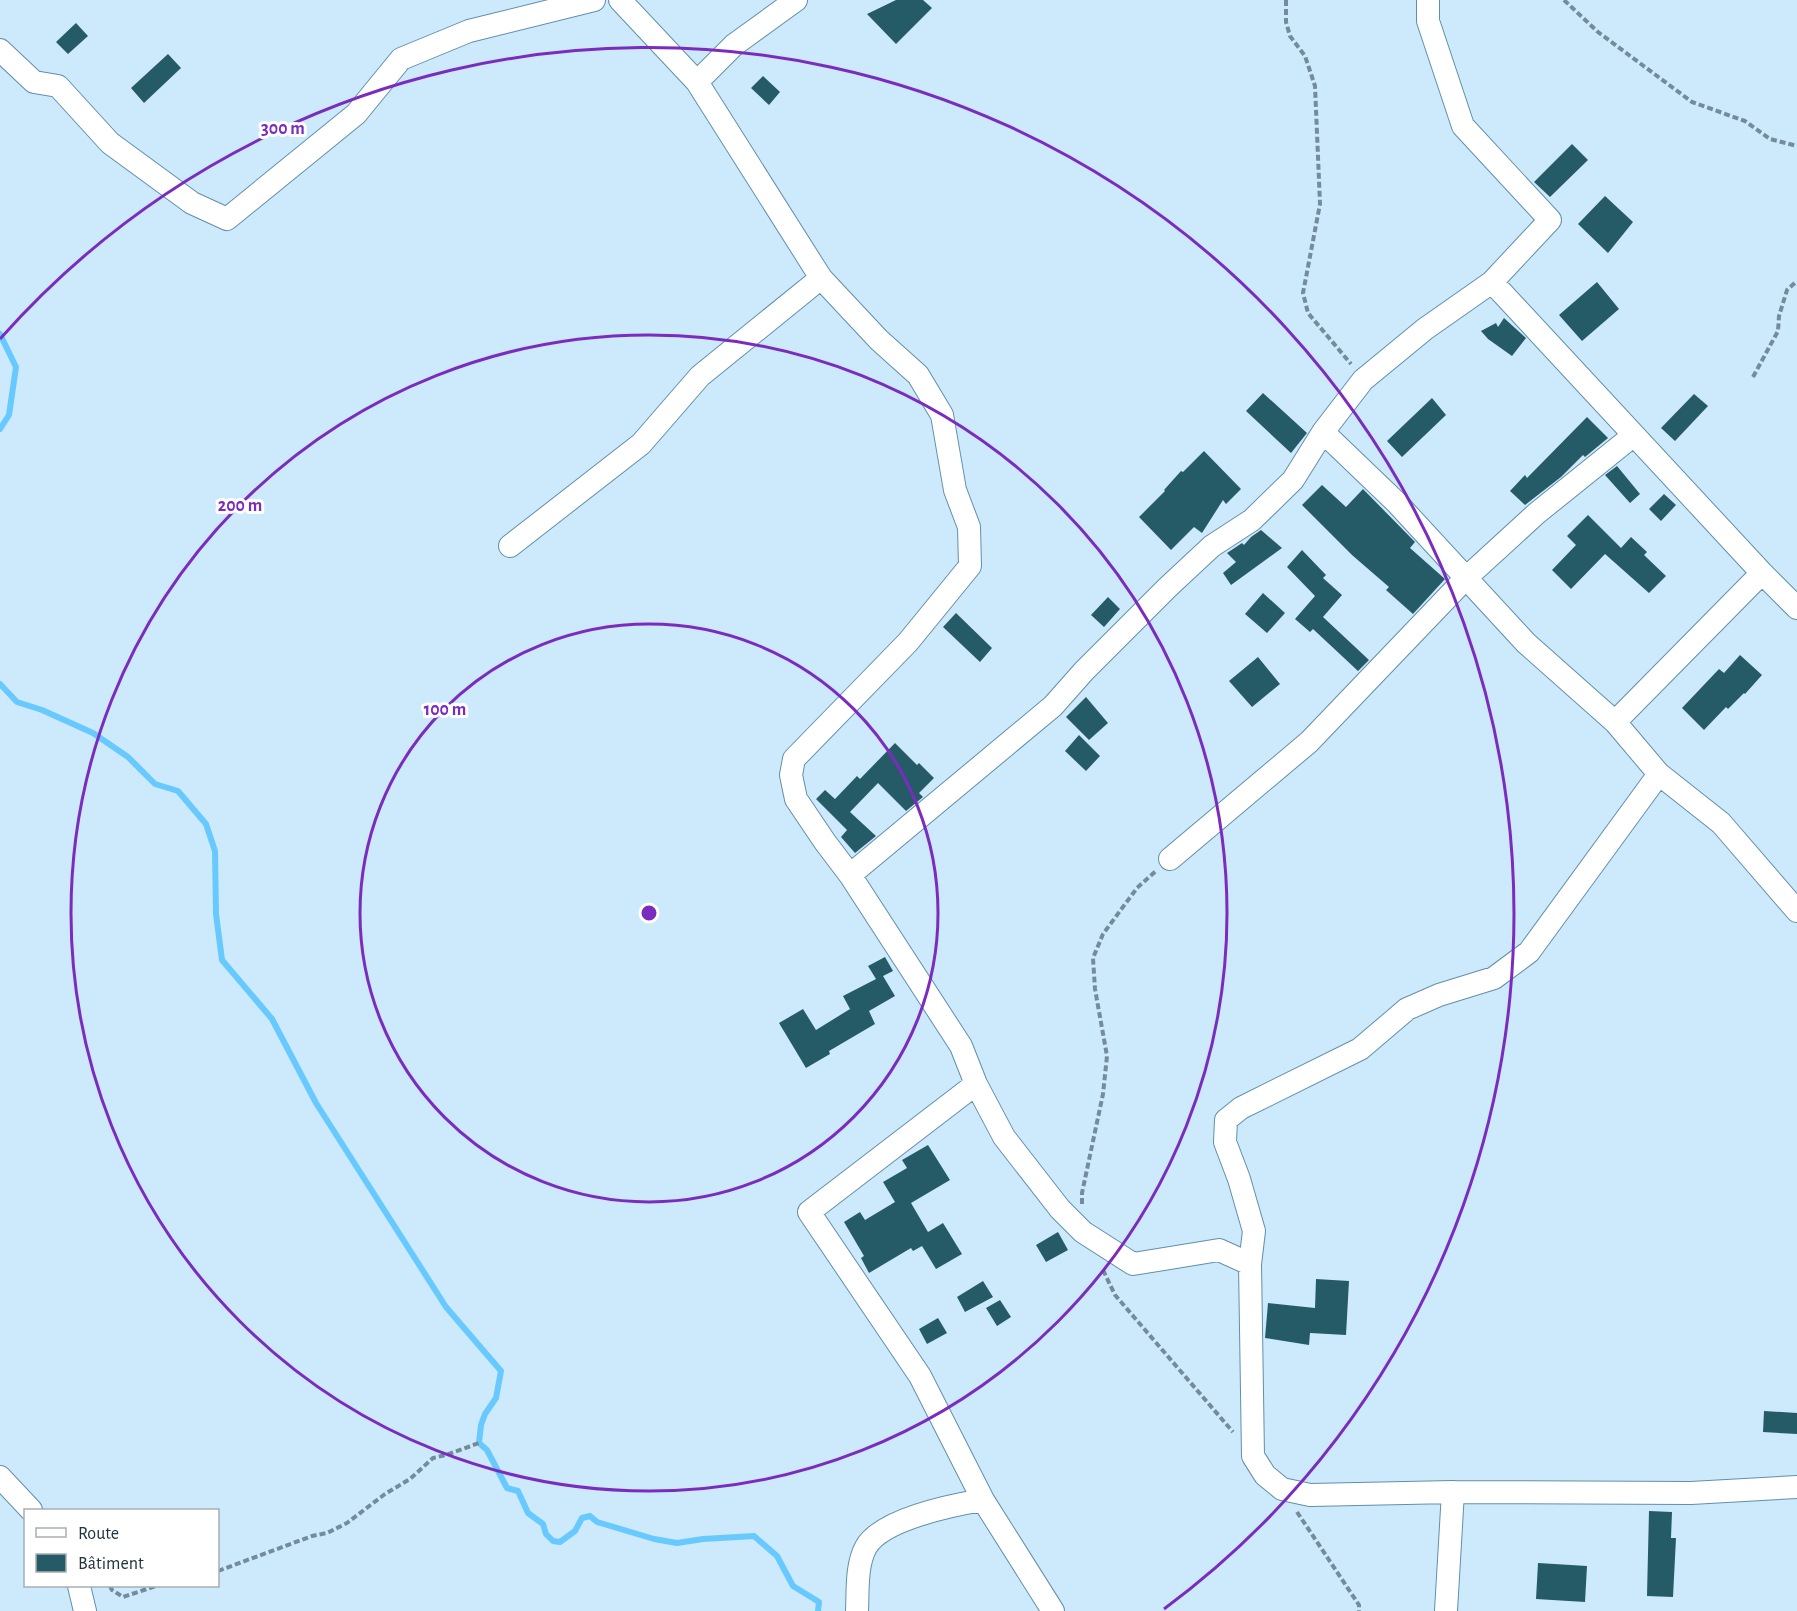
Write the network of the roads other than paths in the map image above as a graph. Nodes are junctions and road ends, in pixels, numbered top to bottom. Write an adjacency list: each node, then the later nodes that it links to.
1 (594, 0): 5 (street)
2 (620, 0): 6 (street)
3 (796, 0): 6 (street)
4 (1428, 0): 8 (street)
5 (0, 50)
6 (697, 82): 7 (street)
7 (821, 278): 11 (street); 18 (street)
8 (1492, 282): 9 (street); 10 (street)
9 (1323, 432): 13 (street); 18 (street)
10 (1634, 435): 12 (street); 13 (street)
11 (510, 546)
12 (1762, 573): 14 (street); 15 (street)
13 (1466, 578): 15 (street); 17 (street)
14 (1797, 608)
15 (1615, 722): 16 (street)
16 (1659, 774): 19 (street); 21 (street)
17 (1170, 859)
18 (850, 875): 20 (street)
19 (1797, 911)
20 (976, 1084): 21 (street); 25 (street)
21 (1250, 1264): 24 (street)
22 (0, 1477): 26 (street)
23 (1797, 1486): 24 (street)
24 (1453, 1492): 31 (street)
25 (983, 1500): 29 (street); 30 (street)
26 (30, 1509)
27 (79, 1587): 28 (street)
28 (85, 1611)
29 (857, 1611)
30 (1053, 1611)
31 (1446, 1611)

